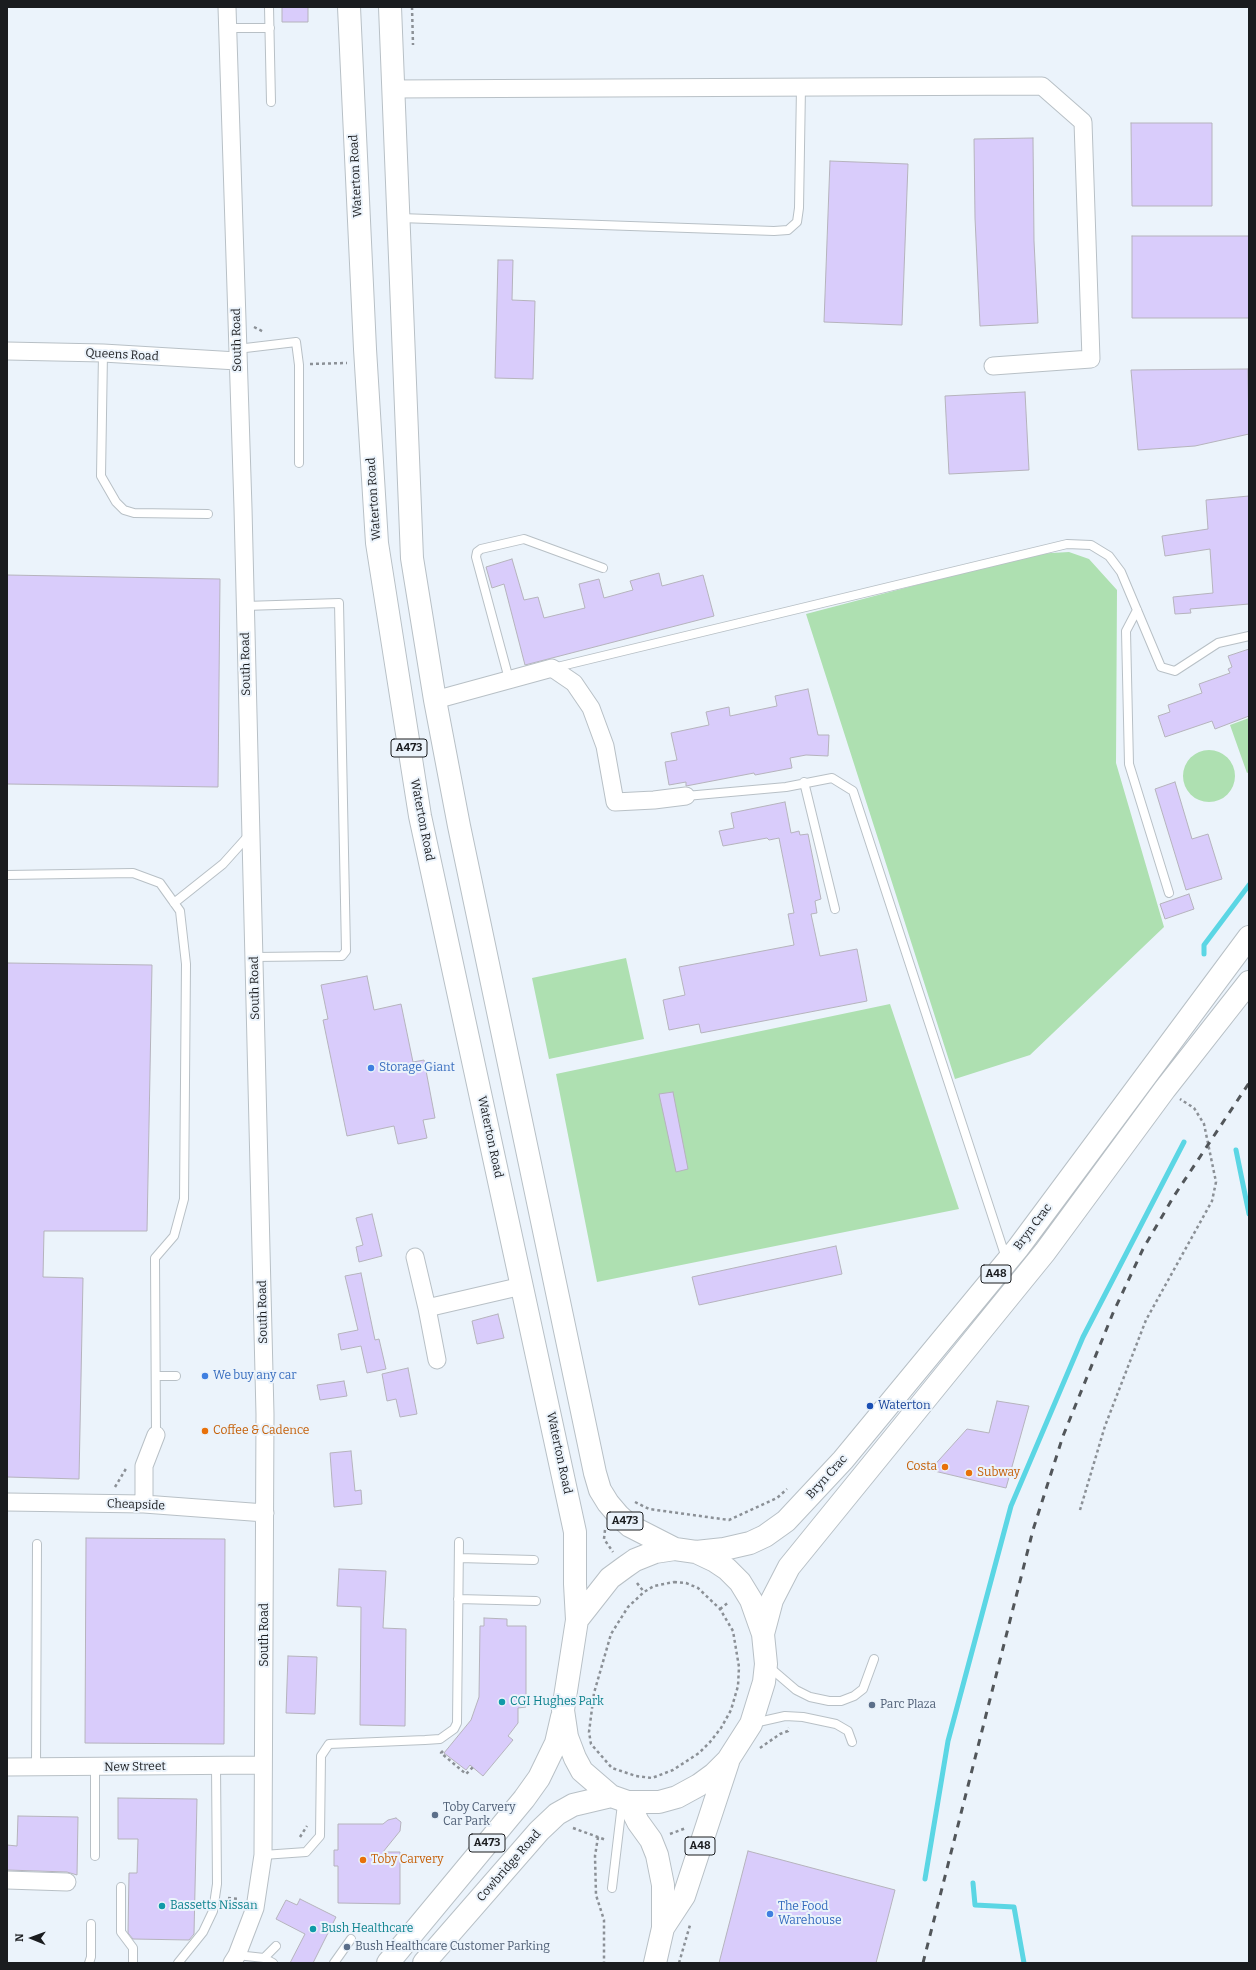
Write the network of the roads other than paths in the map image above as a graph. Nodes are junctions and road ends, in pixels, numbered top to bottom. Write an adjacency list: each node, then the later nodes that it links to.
1 (227, 7): 5 (street, South Road)
2 (269, 7): 6 (lane)
3 (349, 7): 36 (main road, Waterton Road / A473)
4 (390, 7): 8 (main road, A473)
5 (228, 28): 6 (lane); 13 (street, South Road)
6 (270, 28): 9 (lane)
7 (801, 87): 8 (street); 10 (lane); 14 (street)
8 (392, 89): 10 (main road, A473)
9 (271, 102)
10 (398, 218): 23 (main road, A473)
11 (7, 351): 12 (street, Queens Road)
12 (102, 353): 13 (street, Queens Road); 16 (lane)
13 (237, 355): 15 (lane); 18 (street, South Road)
14 (993, 366)
15 (300, 463)
16 (208, 514)
17 (603, 568): 22 (lane)
18 (245, 606): 26 (street, South Road); 32 (lane)
19 (1137, 610): 20 (lane); 21 (lane); 28 (lane)
20 (1249, 636)
21 (552, 668): 22 (street); 25 (street)
22 (509, 679): 23 (street)
23 (435, 700): 47 (main road, A473)
24 (804, 782): 25 (lane); 30 (lane); 35 (lane)
25 (686, 796)
26 (251, 832): 29 (lane); 32 (street, South Road)
27 (7, 875): 29 (lane)
28 (1169, 893)
29 (174, 903): 39 (lane)
30 (835, 909)
31 (1249, 937): 35 (main road, Bryn Crac / A48)
32 (254, 957): 44 (street, South Road)
33 (1249, 982): 54 (main road, Bryn Crac / A48)
34 (415, 1257): 37 (street)
35 (1007, 1262): 48 (main road, Bryn Crac / A48)
36 (522, 1286): 37 (street); 53 (main road, Waterton Road / A473)
37 (427, 1308): 38 (street)
38 (437, 1360)
39 (156, 1376): 40 (lane); 41 (lane)
40 (176, 1376)
41 (156, 1435): 43 (street)
42 (7, 1502): 43 (street, Cheapside)
43 (144, 1504): 44 (street, Cheapside)
44 (266, 1513): 61 (street, South Road)
45 (459, 1542): 49 (lane)
46 (37, 1544): 64 (lane)
47 (675, 1549): 48 (main road, A48); 53 (main road, A48)
48 (696, 1552): 54 (main road, A48)
49 (459, 1558): 50 (lane); 51 (lane)
50 (534, 1560)
51 (458, 1599): 52 (lane); 67 (lane)
52 (536, 1601)
53 (578, 1620): 57 (main road, A48)
54 (763, 1634): 56 (main road, A48)
55 (874, 1659): 56 (lane)
56 (766, 1664): 58 (main road, A48)
57 (563, 1710): 66 (main road, A48); 84 (main road, A473)
58 (751, 1724): 59 (lane); 60 (main road, A48)
59 (852, 1742)
60 (728, 1760): 66 (main road, A48); 74 (main road, A48)
61 (263, 1765): 62 (street, New Street); 67 (street, South Road)
62 (216, 1766): 65 (street, New Street); 81 (lane)
63 (7, 1767): 64 (street, New Street)
64 (36, 1767): 65 (street, New Street)
65 (95, 1768): 68 (lane)
66 (621, 1800): 72 (lane); 74 (main road, A48); 85 (main road, Cowbridge Road / A473)
67 (263, 1855): 78 (street, South Road)
68 (95, 1856)
69 (7, 1880): 70 (street)
70 (67, 1882)
71 (121, 1887): 80 (lane)
72 (612, 1888)
73 (91, 1924): 79 (lane)
74 (663, 1928): 86 (main road, A48)
75 (351, 1939): 83 (lane)
76 (276, 1946): 77 (lane)
77 (264, 1958): 78 (lane); 82 (lane)
78 (234, 1959)
79 (90, 1963)
80 (133, 1963)
81 (178, 1963)
82 (273, 1963)
83 (334, 1963)
84 (388, 1963)
85 (424, 1963)
86 (655, 1963)

